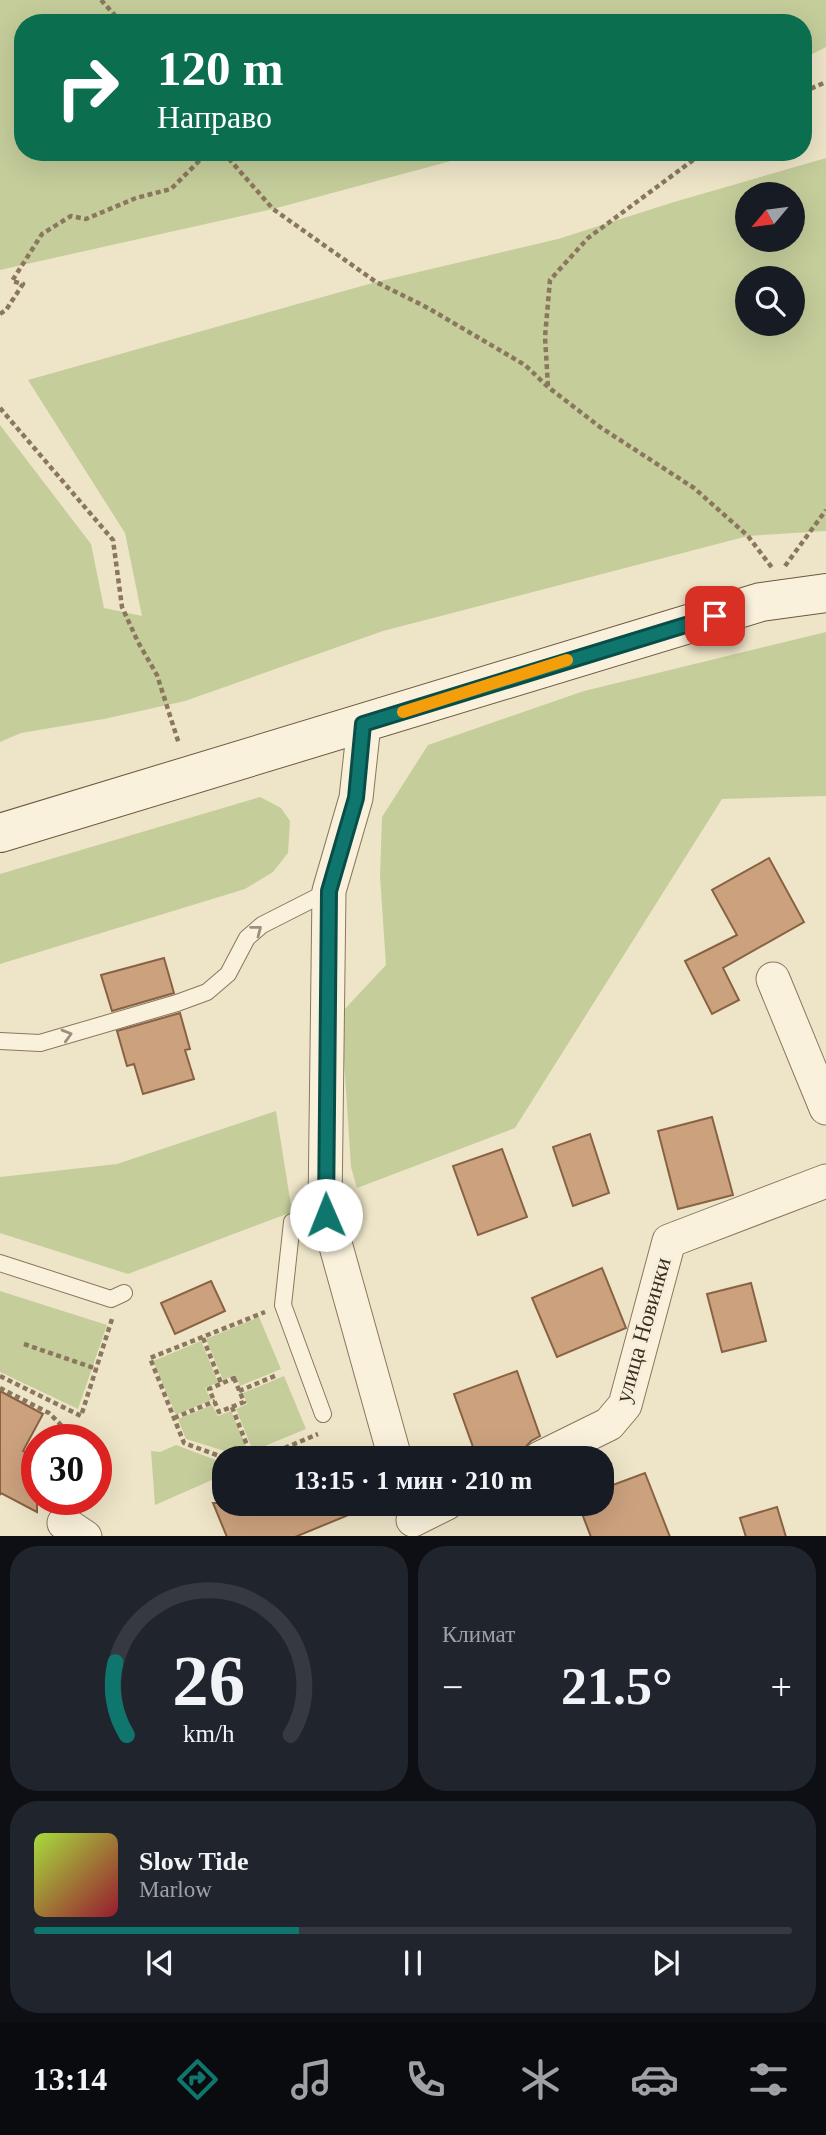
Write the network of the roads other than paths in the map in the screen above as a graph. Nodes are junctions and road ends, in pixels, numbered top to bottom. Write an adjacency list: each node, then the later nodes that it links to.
1 (826, 593): 2 (main road)
2 (363, 724): 3 (main road); 4 (street)
3 (0, 833)
4 (329, 891): 6 (lane, one-way to 4); 9 (street)
5 (773, 979): 7 (street)
6 (0, 1041)
7 (826, 1108)
8 (826, 1181): 14 (street, улица Новинки)
9 (325, 1207): 12 (lane); 13 (street)
10 (0, 1263): 11 (lane)
11 (118, 1296)
12 (323, 1414)
13 (392, 1446)
14 (564, 1446)

